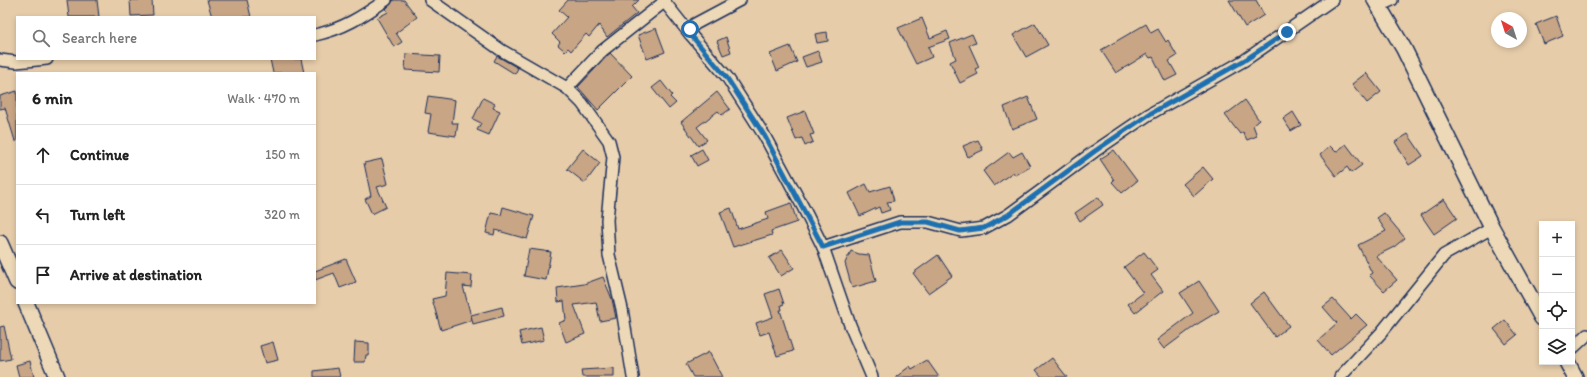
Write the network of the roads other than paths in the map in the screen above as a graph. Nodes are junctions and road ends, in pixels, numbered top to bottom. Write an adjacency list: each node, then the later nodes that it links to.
1 (386, 0): 8 (street)
2 (430, 0): 11 (street)
3 (740, 0): 7 (street)
4 (1332, 0): 14 (street)
5 (663, 1): 7 (street); 11 (street)
6 (1382, 2): 12 (main road)
7 (690, 34): 14 (street)
8 (316, 35)
9 (0, 60): 10 (street)
10 (37, 60)
11 (567, 88): 22 (street)
12 (1492, 228): 17 (main road); 24 (street)
13 (0, 243): 15 (main road)
14 (823, 247): 23 (street)
15 (16, 280)
16 (26, 304): 21 (main road)
17 (1539, 313)
18 (1587, 335): 19 (street)
19 (1575, 346)
20 (1569, 365): 25 (main road)
21 (57, 377)
22 (633, 377)
23 (872, 377)
24 (1340, 377)
25 (1575, 377)

